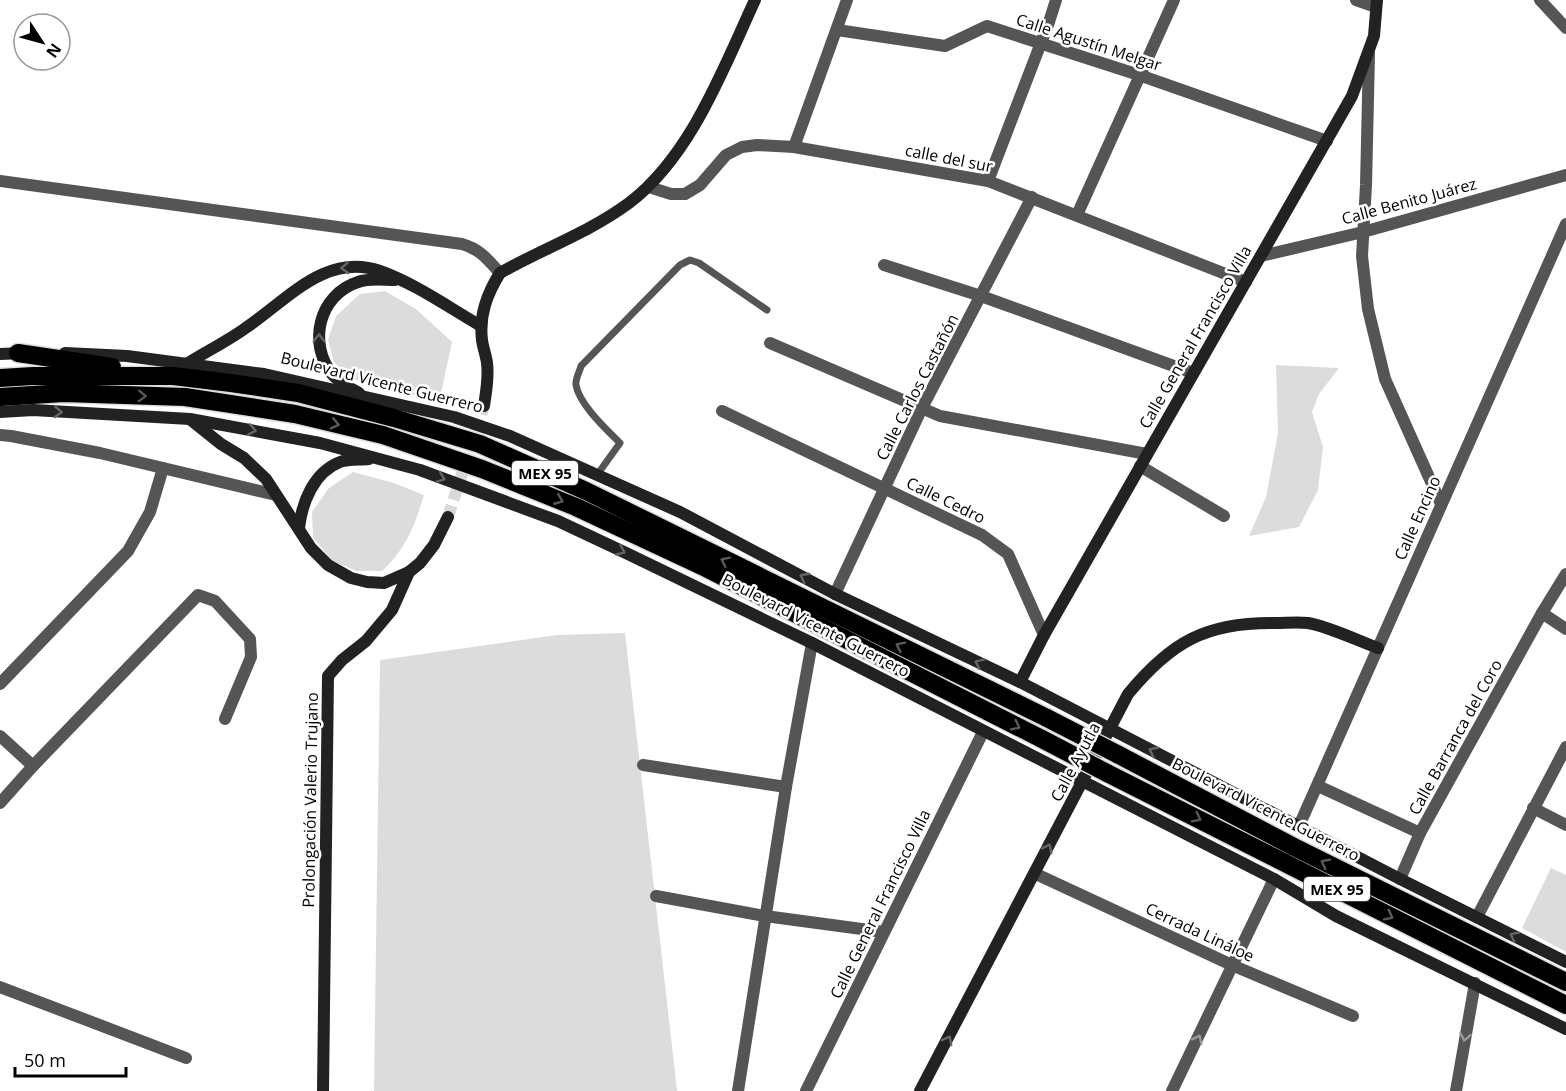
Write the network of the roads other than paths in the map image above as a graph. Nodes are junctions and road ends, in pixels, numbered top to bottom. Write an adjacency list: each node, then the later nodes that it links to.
1 (755, 0): 18 (main road)
2 (847, 0): 9 (street)
3 (1056, 0): 10 (street)
4 (1174, 0): 12 (street)
5 (1356, 0): 7 (street)
6 (1540, 0): 8 (street)
7 (1376, 4): 11 (main road, Calle General Francisco Villa)
8 (1566, 28)
9 (837, 30): 10 (street, Calle Agustín Melgar); 14 (street)
10 (1041, 43): 12 (street, Calle Agustín Melgar); 17 (street)
11 (1369, 50): 13 (main road, Calle General Francisco Villa); 22 (street)
12 (1139, 75): 13 (street, Calle Agustín Melgar); 20 (street)
13 (1327, 141): 23 (main road, Calle General Francisco Villa)
14 (794, 147): 17 (street, calle del sur); 18 (street, calle del sur)
15 (1566, 175): 22 (street, Calle Benito Juárez)
16 (0, 181): 25 (street)
17 (988, 181): 19 (street, calle del sur)
18 (649, 188): 25 (main road)
19 (1032, 197): 20 (street, calle del sur); 28 (street, Calle Carlos Castañón)
20 (1077, 215): 27 (street, calle del sur)
21 (1566, 224): 52 (street, Calle Encino)
22 (1363, 232): 23 (street, Calle Benito Juárez); 52 (street)
23 (1261, 256): 27 (main road, Calle General Francisco Villa)
24 (884, 265): 28 (street)
25 (500, 273): 30 (main road)
26 (401, 280): 30 (main road); 33 (main road, one-way to 33); 38 (main road, one-way to 26)
27 (1246, 282): 34 (main road, Calle General Francisco Villa)
28 (981, 296): 34 (street); 40 (street, Calle Carlos Castañón)
29 (767, 310): 49 (lane)
30 (481, 326): 39 (main road)
31 (770, 343): 40 (street)
32 (9, 354): 33 (main road, Boulevard Vicente Guerrero); 35 (highway)
33 (188, 363): 38 (main road, Boulevard Vicente Guerrero)
34 (1193, 373): 45 (main road, Calle General Francisco Villa)
35 (173, 376): 36 (highway, Boulevard Vicente Guerrero / MEX 95); 90 (highway, Boulevard Vicente Guerrero / MEX 95, one-way to 35, bridge)
36 (0, 378)
37 (0, 397): 93 (highway, Boulevard Vicente Guerrero / MEX 95, one-way to 93, bridge)
38 (365, 397): 49 (main road, Boulevard Vicente Guerrero)
39 (484, 406)
40 (922, 408): 45 (street); 50 (street, Calle Carlos Castañón)
41 (722, 411): 50 (street, Calle Cedro)
42 (0, 412): 43 (main road, Boulevard Vicente Guerrero, one-way to 43)
43 (190, 419): 46 (main road, Boulevard Vicente Guerrero, one-way to 46); 51 (main road)
44 (0, 435): 48 (street)
45 (1147, 454): 47 (main road, Calle General Francisco Villa)
46 (376, 458): 55 (main road); 62 (main road, Boulevard Vicente Guerrero, one-way to 62)
47 (1140, 466): 53 (street); 61 (main road, Calle General Francisco Villa)
48 (163, 468): 51 (street); 65 (street)
49 (597, 475): 58 (main road, Boulevard Vicente Guerrero, one-way to 49)
50 (885, 489): 58 (street, Calle Carlos Castañón); 61 (street, Calle Cedro)
51 (276, 495): 55 (main road)
52 (1441, 504): 63 (street, Calle Encino)
53 (1224, 516)
54 (448, 517): 56 (main road, Prolongación Valerio Trujano)
55 (298, 528): 56 (main road)
56 (409, 572): 97 (main road, Prolongación Valerio Trujano)
57 (1566, 574): 59 (street, Calle Barranca del Coro)
58 (835, 594): 64 (main road, Boulevard Vicente Guerrero, one-way to 58)
59 (1542, 613): 60 (street); 80 (street, Calle Barranca del Coro)
60 (1566, 629)
61 (1044, 635): 64 (main road, Calle General Francisco Villa)
62 (812, 643): 68 (main road, Boulevard Vicente Guerrero); 75 (street)
63 (1378, 648): 67 (main road, Calle Ayutla); 74 (street, Calle Encino)
64 (1020, 682): 67 (main road, Boulevard Vicente Guerrero)
65 (0, 684)
66 (225, 718): 72 (street)
67 (1111, 729): 73 (main road, Calle Ayutla); 79 (main road, Boulevard Vicente Guerrero, one-way to 67)
68 (983, 732): 73 (main road, Boulevard Vicente Guerrero); 87 (street, Calle General Francisco Villa)
69 (0, 736): 72 (street)
70 (1566, 747): 77 (street)
71 (643, 765): 75 (street)
72 (33, 766): 76 (street)
73 (1081, 783): 81 (main road, Calle Ayutla, one-way to 73); 82 (main road, Boulevard Vicente Guerrero)
74 (1318, 786): 79 (street, Calle Encino); 80 (street)
75 (786, 787): 85 (street)
76 (0, 803)
77 (1533, 808): 78 (street); 86 (street)
78 (1566, 825)
79 (1299, 826): 83 (main road, Boulevard Vicente Guerrero)
80 (1420, 833): 83 (street, Calle Barranca del Coro)
81 (1036, 873): 89 (street, Cerrada Lináloe); 100 (main road, Calle Ayutla, one-way to 81)
82 (1274, 879): 89 (street); 91 (main road, Boulevard Vicente Guerrero)
83 (1400, 879): 86 (main road, Boulevard Vicente Guerrero)
84 (656, 896): 85 (street)
85 (765, 916): 87 (street); 98 (street)
86 (1477, 917): 88 (main road, Boulevard Vicente Guerrero, one-way to 86)
87 (885, 932): 99 (street, Calle General Francisco Villa)
88 (1566, 962)
89 (1234, 966): 94 (street, Cerrada Lináloe); 101 (street, one-way to 89)
90 (1566, 982)
91 (1475, 983): 95 (main road, Boulevard Vicente Guerrero); 102 (street, one-way to 102)
92 (0, 987): 96 (street)
93 (1566, 1005)
94 (1353, 1016)
95 (1566, 1029)
96 (186, 1058)
97 (323, 1091)
98 (738, 1091)
99 (806, 1091)
100 (920, 1091)
101 (1172, 1091)
102 (1456, 1091)

